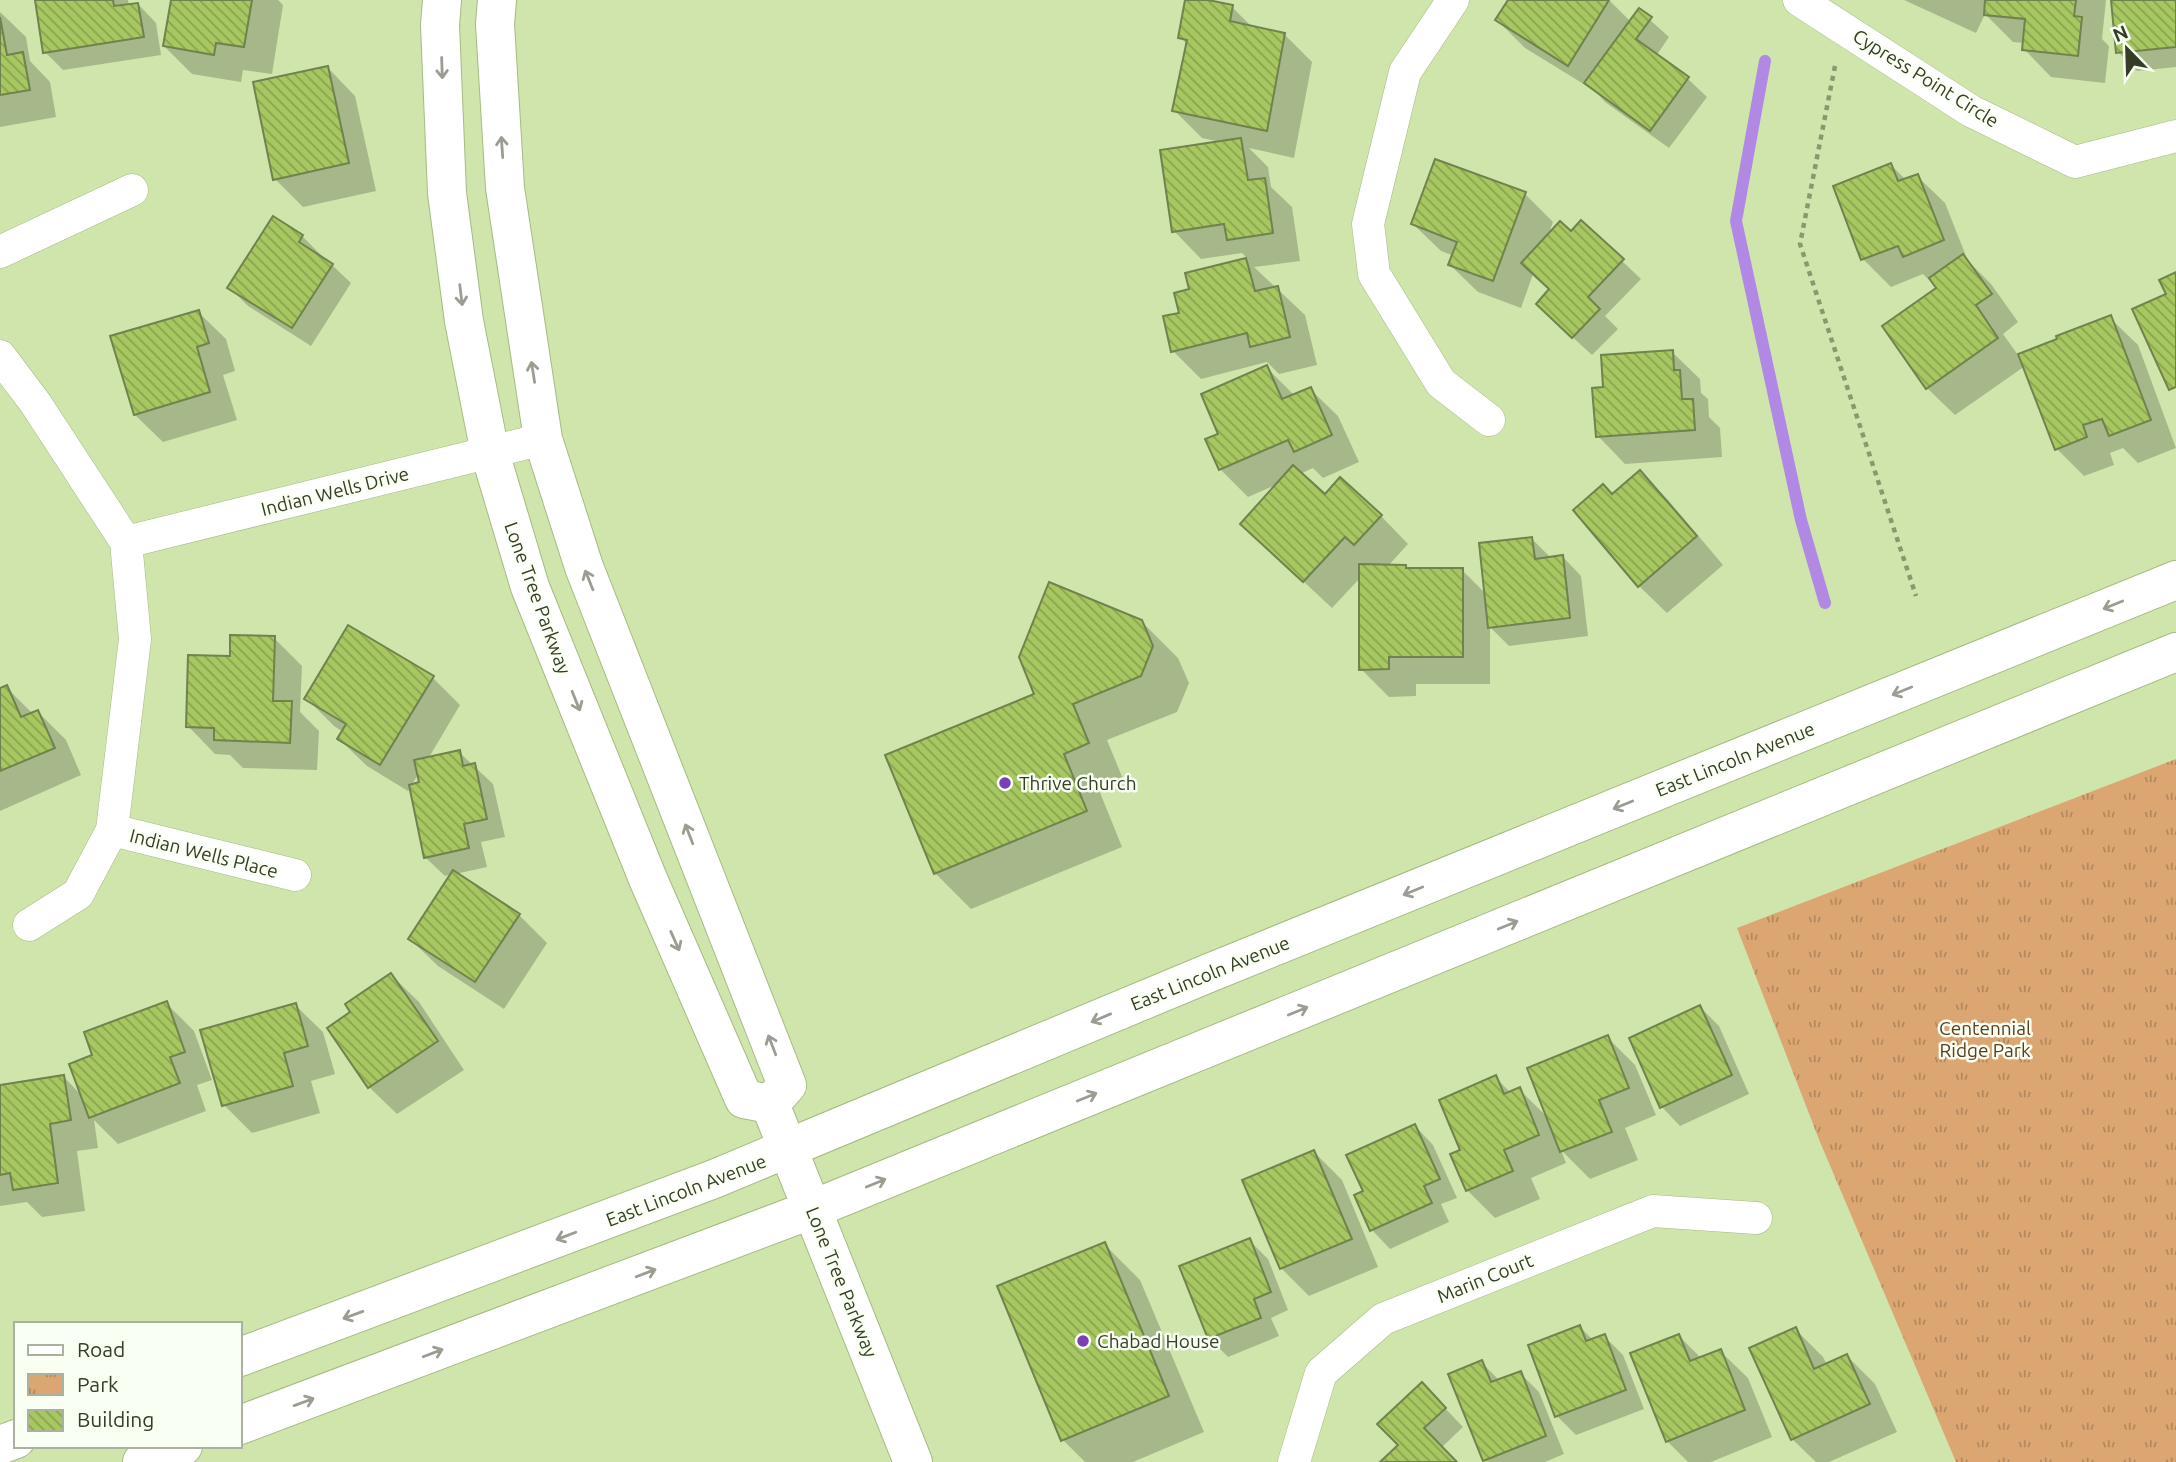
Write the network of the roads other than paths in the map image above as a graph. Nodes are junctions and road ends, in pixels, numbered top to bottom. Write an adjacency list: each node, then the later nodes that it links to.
1 (442, 0): 11 (main road, Lone Tree Parkway, one-way to 11)
2 (497, 0): 10 (main road, one-way to 2)
3 (1453, 0): 9 (street)
4 (1799, 0): 5 (street, Cypress Point Circle)
5 (2176, 136)
6 (132, 190): 7 (street)
7 (0, 253)
8 (0, 356): 12 (street)
9 (1489, 420)
10 (543, 439): 11 (street, Indian Wells Drive); 18 (main road, one-way to 10)
11 (490, 453): 12 (street, Indian Wells Drive); 18 (main road, Lone Tree Parkway, one-way to 18)
12 (127, 542): 15 (street)
13 (2176, 580): 19 (main road, East Lincoln Avenue, one-way to 19)
14 (2176, 652): 20 (main road, one-way to 14)
15 (112, 830): 16 (street, Indian Wells Place); 17 (street)
16 (295, 875)
17 (29, 925)
18 (770, 1104): 19 (main road, Lone Tree Parkway)
19 (789, 1149): 20 (main road, Lone Tree Parkway); 22 (main road, East Lincoln Avenue, one-way to 22)
20 (813, 1209): 23 (main road, one-way to 20); 26 (main road, Lone Tree Parkway)
21 (1756, 1218): 27 (street, Marin Court)
22 (242, 1356)
23 (242, 1424)
24 (178, 1448): 25 (main road)
25 (142, 1462)
26 (913, 1462)
27 (1294, 1462)

